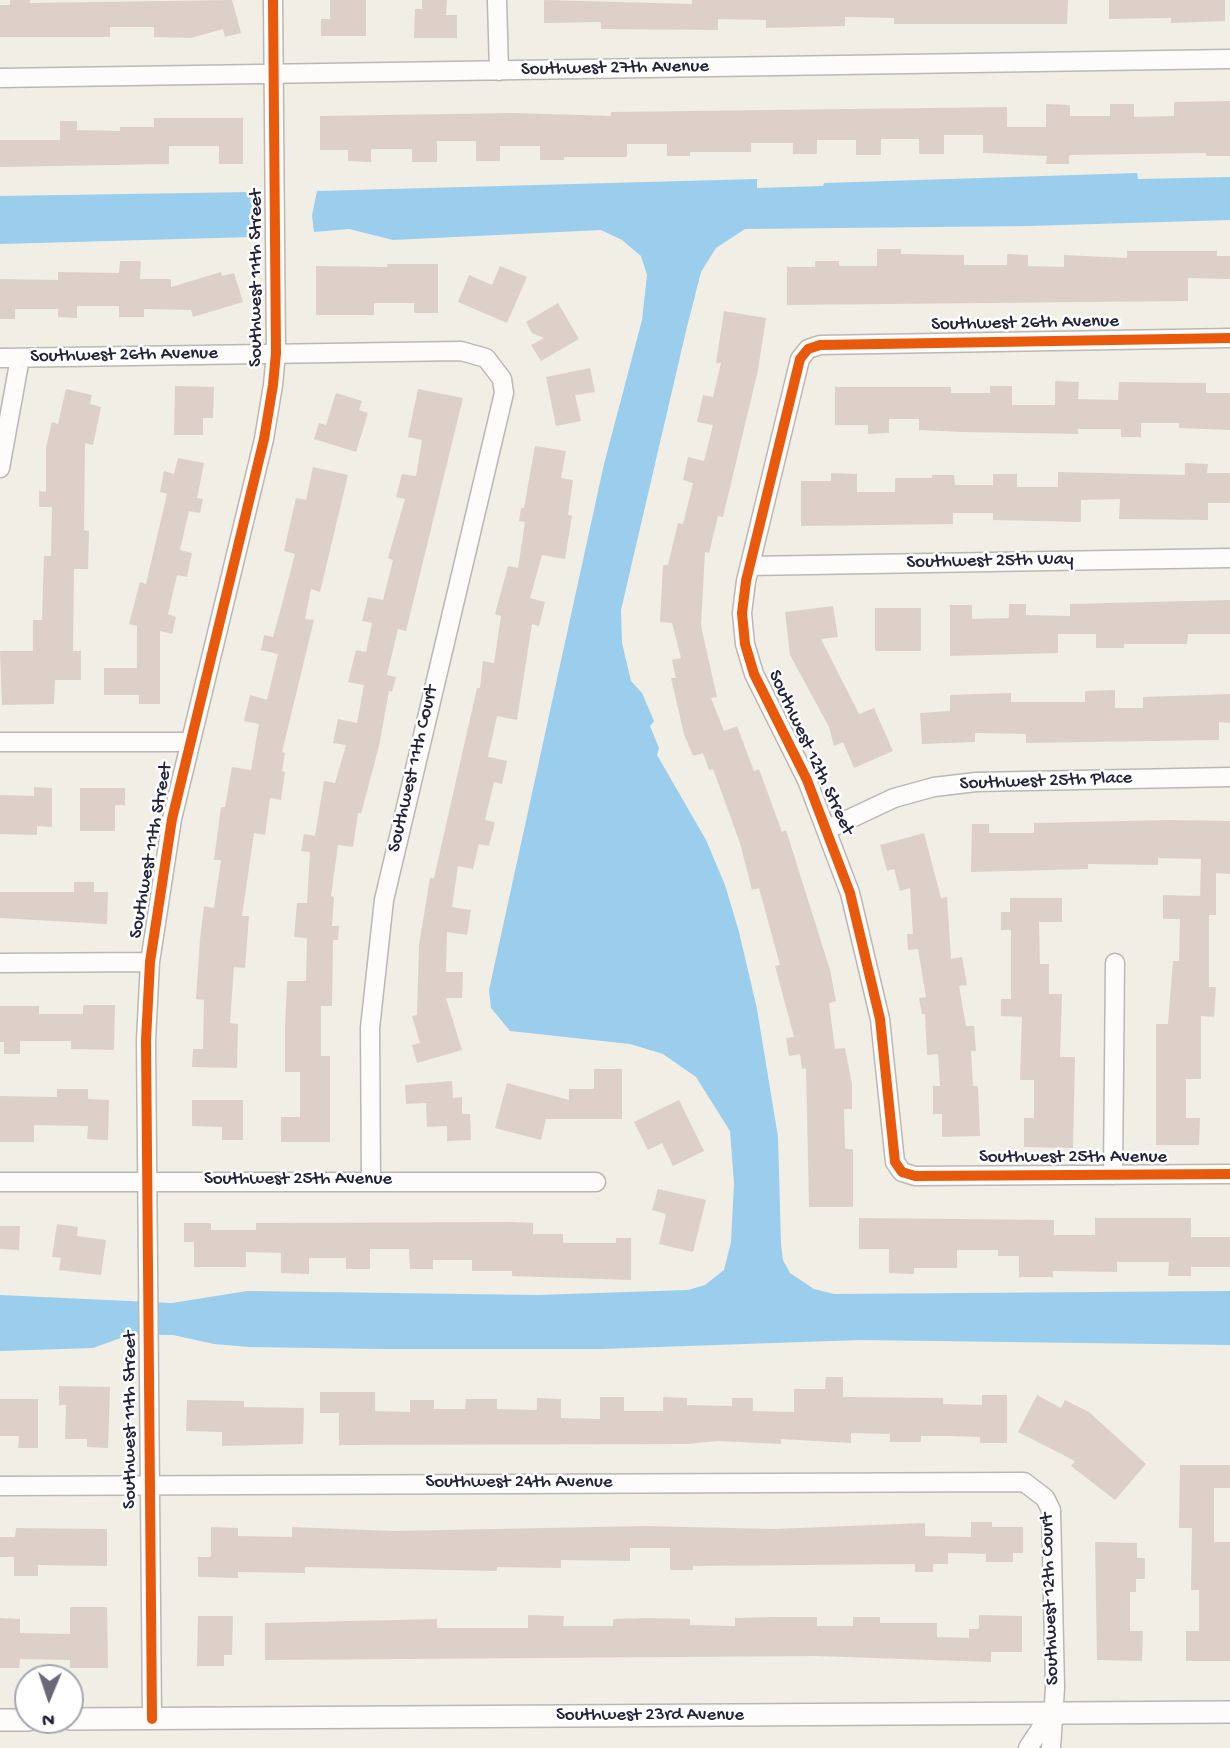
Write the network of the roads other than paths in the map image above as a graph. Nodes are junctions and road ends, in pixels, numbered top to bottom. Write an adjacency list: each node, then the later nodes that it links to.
1 (274, 0): 5 (street, Southwest 11th Street)
2 (498, 0): 4 (street)
3 (1230, 60): 4 (street, Southwest 27th Avenue)
4 (499, 71): 5 (street, Southwest 27th Avenue)
5 (275, 75): 6 (street, Southwest 27th Avenue); 9 (street, Southwest 11th Street)
6 (0, 78)
7 (1230, 338): 8 (street, Southwest 26th Avenue)
8 (820, 345): 15 (street, Southwest 12th Street)
9 (276, 353): 11 (street, Southwest 26th Avenue); 12 (street, Southwest 26th Avenue); 17 (street, Southwest 11th Street)
10 (0, 358): 11 (street, Southwest 26th Avenue)
11 (20, 358): 13 (street)
12 (496, 368): 26 (street, Southwest 11th Court)
13 (0, 468)
14 (1230, 558): 15 (street, Southwest 25th Way)
15 (750, 566): 19 (street, Southwest 12th Street)
16 (0, 742): 17 (street)
17 (190, 742): 21 (street, Southwest 11th Street)
18 (1230, 777): 19 (street, Southwest 25th Place)
19 (828, 829): 25 (street, Southwest 12th Street)
20 (0, 962): 21 (street)
21 (150, 962): 27 (street, Southwest 11th Street)
22 (1115, 963): 24 (street)
23 (1230, 1174): 24 (street, Southwest 25th Avenue)
24 (1113, 1175): 25 (street, Southwest 25th Avenue)
25 (915, 1176)
26 (371, 1180): 27 (street, Southwest 25th Avenue); 29 (street, Southwest 25th Avenue)
27 (147, 1181): 28 (street, Southwest 25th Avenue); 30 (street, Southwest 11th Street)
28 (0, 1182)
29 (596, 1182)
30 (149, 1485): 31 (street, Southwest 24th Avenue); 32 (street, Southwest 24th Avenue); 35 (street, Southwest 11th Street)
31 (0, 1486)
32 (1036, 1488): 34 (street, Southwest 12th Court)
33 (1230, 1712): 34 (street, Southwest 23rd Avenue)
34 (1051, 1713): 35 (street, Southwest 23rd Avenue); 37 (street); 38 (street, Southwest 12th Court)
35 (152, 1719): 36 (street, Southwest 23rd Avenue)
36 (84, 1720)
37 (1028, 1748)
38 (1051, 1748)

